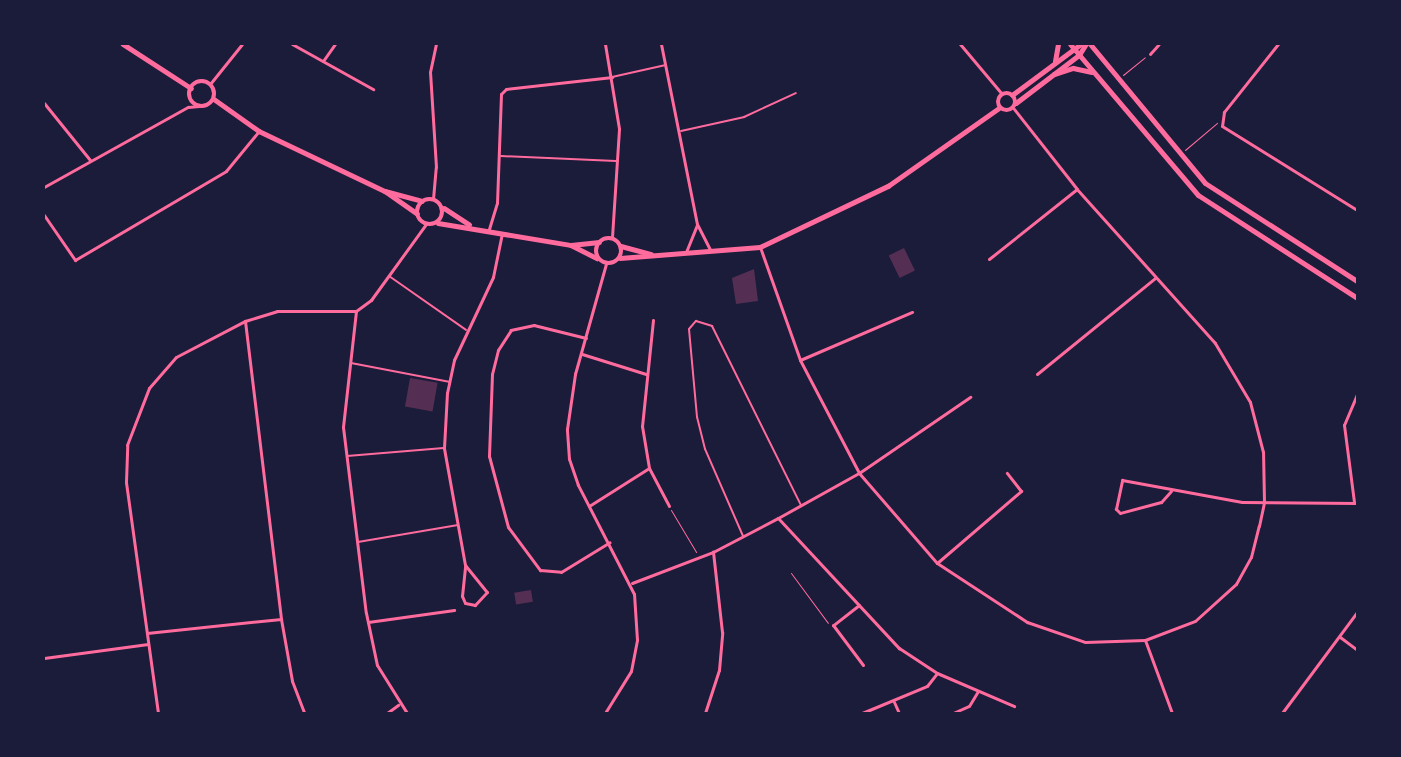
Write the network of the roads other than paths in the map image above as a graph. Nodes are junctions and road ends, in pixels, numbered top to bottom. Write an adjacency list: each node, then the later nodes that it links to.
1 (123, 44): 25 (street)
2 (242, 44): 24 (street)
3 (292, 44): 18 (street)
4 (335, 44): 18 (street)
5 (436, 44): 44 (street)
6 (605, 44): 23 (street)
7 (661, 44): 20 (street)
8 (960, 44): 28 (street)
9 (1058, 44): 19 (main road)
10 (1081, 44): 15 (street)
11 (1086, 44): 17 (street)
12 (1090, 44): 70 (main road)
13 (1159, 44): 16 (street)
14 (1278, 44): 47 (street)
15 (1071, 45): 17 (main road); 19 (street)
16 (1150, 54)
17 (1079, 55): 21 (street); 22 (main road)
18 (323, 61): 26 (street)
19 (1055, 61): 29 (street)
20 (667, 65): 23 (lane); 37 (street)
21 (1054, 74): 22 (main road); 32 (street)
22 (1096, 74): 71 (main road)
23 (612, 78): 38 (street); 40 (street)
24 (210, 84): 25 (street); 30 (street)
25 (191, 88): 33 (street)
26 (374, 89)
27 (796, 93): 37 (lane)
28 (1002, 94): 29 (street); 34 (street)
29 (1012, 95): 32 (street)
30 (214, 99): 33 (street); 36 (street)
31 (44, 102): 39 (street)
32 (1016, 104): 35 (street)
33 (198, 106): 39 (street)
34 (999, 108): 35 (street); 60 (street)
35 (1014, 109): 42 (street)
36 (259, 131): 43 (street); 49 (street)
37 (681, 131): 53 (street)
38 (501, 156): 40 (lane); 54 (street)
39 (90, 160): 41 (street)
40 (618, 161): 56 (street)
41 (44, 187)
42 (1077, 189): 66 (street); 69 (street)
43 (385, 191): 45 (street); 48 (street)
44 (433, 199): 45 (street); 46 (street)
45 (423, 201): 48 (street)
46 (443, 207): 50 (street); 52 (street)
47 (1357, 210)
48 (417, 213): 51 (street)
49 (44, 216)
50 (438, 222): 51 (street); 52 (street)
51 (426, 224): 68 (street)
52 (469, 224): 54 (street)
53 (697, 224): 61 (street); 62 (street)
54 (489, 229): 55 (street)
55 (502, 232): 58 (street); 76 (street)
56 (612, 238): 57 (street); 59 (street)
57 (599, 242): 58 (street); 64 (street)
58 (571, 246): 64 (street)
59 (621, 246): 63 (street); 65 (street)
60 (760, 247): 62 (street); 79 (street)
61 (686, 252): 62 (street); 63 (street)
62 (712, 252)
63 (652, 254): 65 (street)
64 (597, 258): 67 (street)
65 (620, 258): 67 (street)
66 (989, 259)
67 (606, 264): 77 (street)
68 (389, 276): 72 (street); 76 (lane)
69 (1155, 278): 82 (street); 92 (street)
70 (1357, 281)
71 (1357, 298)
72 (356, 311): 74 (street); 80 (street)
73 (912, 312): 79 (street)
74 (245, 320): 109 (street); 111 (street)
75 (653, 320): 81 (street)
76 (466, 330): 83 (street)
77 (586, 338): 78 (street); 101 (street)
78 (582, 354): 81 (street); 95 (street)
79 (800, 360): 89 (street)
80 (349, 363): 83 (lane); 87 (street)
81 (646, 374): 88 (street)
82 (1037, 374)
83 (450, 382): 86 (street)
84 (1357, 394): 93 (street)
85 (970, 396): 89 (street)
86 (444, 448): 87 (lane); 98 (street)
87 (347, 456): 100 (street)
88 (649, 468): 95 (street); 96 (street)
89 (859, 473): 94 (street); 103 (street)
90 (1007, 473): 103 (street)
91 (1172, 491): 91 (street); 92 (street)
92 (1264, 502): 93 (street); 113 (street)
93 (1355, 503)
94 (801, 505): 97 (street); 99 (lane)
95 (589, 506): 101 (street)
96 (668, 506)
97 (778, 518): 99 (street); 106 (street)
98 (457, 525): 100 (lane); 104 (street)
99 (743, 536): 102 (street)
100 (358, 542): 110 (street)
101 (610, 542): 105 (street)
102 (713, 552): 105 (street); 128 (street)
103 (937, 563): 113 (street)
104 (465, 565): 104 (street)
105 (632, 583): 127 (street)
106 (859, 605): 117 (street); 118 (street)
107 (454, 610): 110 (street)
108 (1357, 612): 112 (street)
109 (281, 619): 111 (street); 124 (street)
110 (368, 622): 121 (street)
111 (146, 633): 114 (street)
112 (1340, 637): 115 (street); 133 (street)
113 (1146, 640): 132 (street)
114 (148, 644): 116 (street); 123 (street)
115 (1357, 650)
116 (44, 658)
117 (863, 665)
118 (937, 673): 119 (street); 120 (street)
119 (978, 690): 122 (street); 131 (street)
120 (894, 702): 129 (street); 130 (street)
121 (398, 705): 125 (street); 126 (street)
122 (1014, 706)
123 (158, 713)
124 (304, 713)
125 (387, 713)
126 (407, 713)
127 (605, 713)
128 (706, 713)
129 (862, 713)
130 (899, 713)
131 (953, 713)
132 (1172, 713)
133 (1282, 713)

